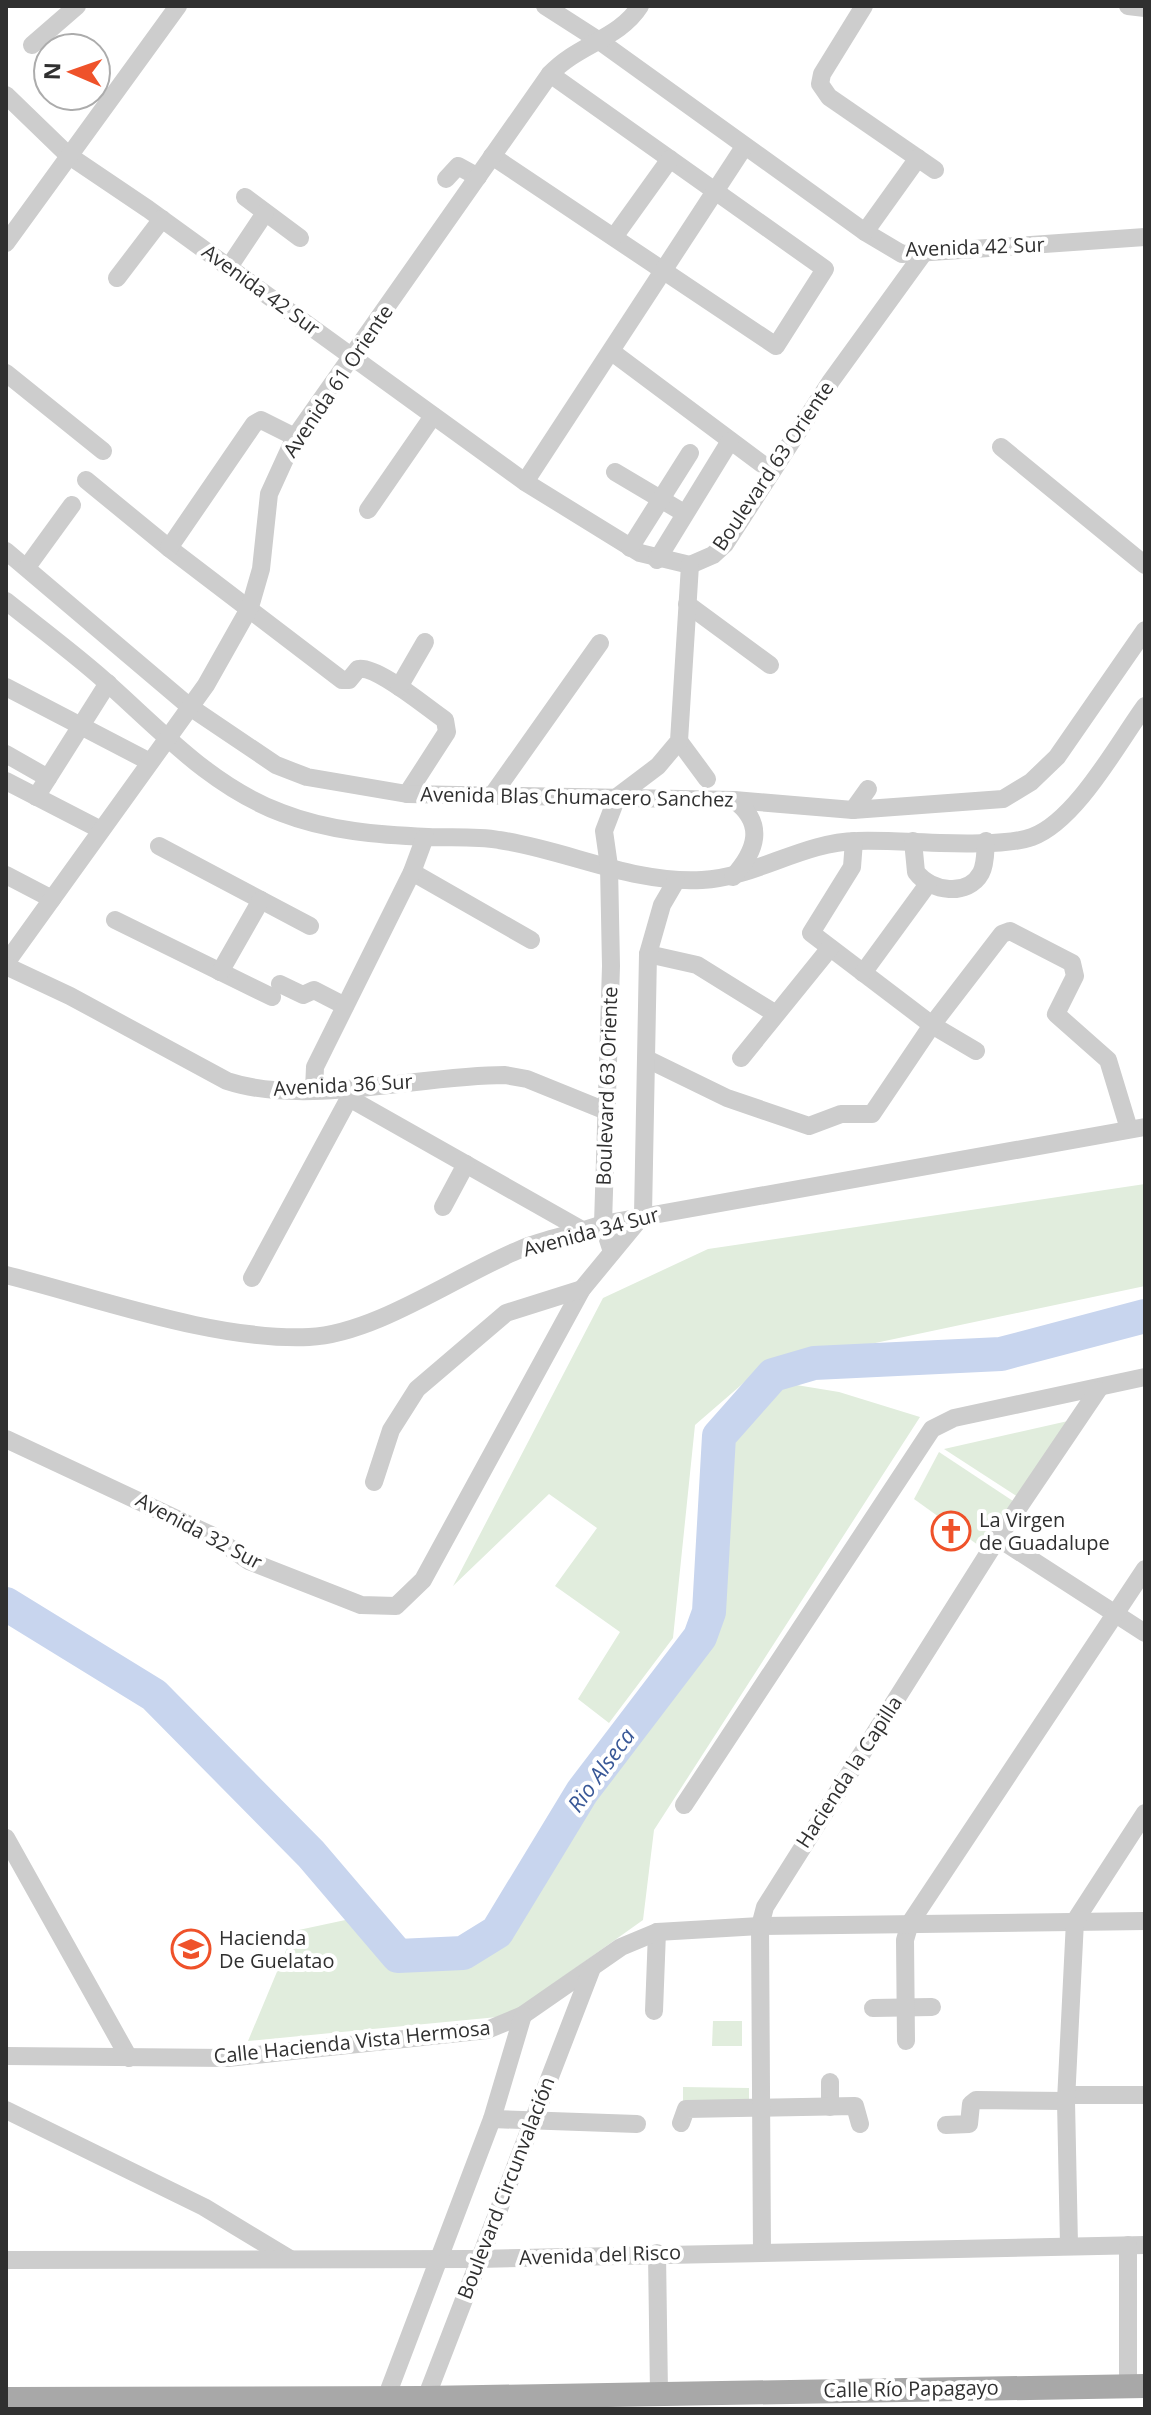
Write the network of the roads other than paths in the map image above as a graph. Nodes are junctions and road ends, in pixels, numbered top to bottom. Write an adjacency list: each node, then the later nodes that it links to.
1 (77, 6): 8 (street)
2 (178, 6): 13 (street)
3 (545, 6): 9 (street, Avenida 42 Sur)
4 (640, 6): 9 (street, Avenida 61 Oriente)
5 (864, 6): 15 (street)
6 (1128, 6): 7 (street)
7 (1145, 8)
8 (47, 32)
9 (598, 40): 10 (street, Avenida 61 Oriente); 12 (street, Avenida 42 Sur)
10 (550, 74): 14 (street, Avenida 61 Oriente); 16 (street)
11 (6, 95): 13 (street, Avenida 42 Sur)
12 (744, 147): 20 (street); 24 (street, Avenida 42 Sur)
13 (68, 155): 23 (street, Avenida 42 Sur); 28 (street)
14 (492, 156): 18 (street, Avenida 61 Oriente); 25 (street)
15 (918, 158): 17 (street); 24 (street)
16 (670, 159): 20 (street); 25 (street)
17 (935, 170)
18 (478, 177): 19 (street); 34 (street, Avenida 61 Oriente)
19 (446, 179)
20 (716, 191): 31 (street); 31 (street)
21 (245, 197): 22 (street)
22 (265, 213): 27 (street); 30 (street)
23 (162, 219): 30 (street, Avenida 42 Sur); 32 (street)
24 (865, 232): 29 (street, Avenida 42 Sur)
25 (614, 237): 31 (street)
26 (1145, 237): 29 (street, Avenida 42 Sur)
27 (300, 238)
28 (6, 243)
29 (923, 254): 54 (street, Boulevard 63 Oriente)
30 (229, 267): 34 (street, Avenida 42 Sur)
31 (664, 271): 33 (street)
32 (117, 278)
33 (612, 352): 38 (street); 45 (street)
34 (354, 357): 36 (street, Avenida 42 Sur); 37 (street, Avenida 61 Oriente)
35 (6, 373): 40 (street)
36 (433, 416): 45 (street, Avenida 42 Sur); 48 (street)
37 (295, 437): 50 (street); 59 (street, Avenida 61 Oriente)
38 (730, 441): 42 (street); 49 (street)
39 (1001, 447): 55 (street)
40 (103, 451)
41 (690, 453): 46 (street)
42 (762, 464)
43 (615, 472): 46 (street)
44 (86, 480): 50 (street)
45 (525, 482): 51 (street, Avenida 42 Sur)
46 (659, 497): 49 (street); 51 (street)
47 (72, 505): 56 (street)
48 (368, 510)
49 (684, 513): 53 (street)
50 (169, 548): 59 (street)
51 (630, 548): 53 (street, Avenida 42 Sur)
52 (6, 551): 56 (street, Avenida Blas Chumacero Sanchez)
53 (657, 560): 54 (street, Avenida 42 Sur)
54 (690, 565): 58 (street, Boulevard 63 Oriente)
55 (1145, 565)
56 (27, 567): 68 (street, Avenida Blas Chumacero Sanchez)
57 (6, 601): 64 (street, Avenida Blas Chumacero Sanchez)
58 (687, 604): 63 (street); 71 (street, Boulevard 63 Oriente)
59 (250, 607): 66 (street); 68 (street, Avenida 61 Oriente)
60 (1145, 630): 83 (street, Avenida Blas Chumacero Sanchez)
61 (425, 642): 66 (street)
62 (600, 643): 80 (street)
63 (770, 665)
64 (108, 683): 69 (street); 70 (street, Avenida Blas Chumacero Sanchez)
65 (6, 687): 69 (street)
66 (399, 687): 78 (street)
67 (1145, 706): 88 (street, Avenida Blas Chumacero Sanchez)
68 (190, 707): 70 (street, Avenida 61 Oriente); 78 (street, Avenida Blas Chumacero Sanchez)
69 (81, 726): 73 (street); 74 (street)
70 (167, 738): 73 (street, Avenida 61 Oriente); 85 (street, Avenida Blas Chumacero Sanchez)
71 (679, 741): 75 (street); 81 (street)
72 (6, 754): 74 (street)
73 (150, 762): 84 (street, Avenida 61 Oriente)
74 (48, 778): 79 (street)
75 (707, 779)
76 (6, 781): 79 (street)
77 (868, 789): 83 (street)
78 (407, 794): 80 (street, Avenida Blas Chumacero Sanchez)
79 (36, 797): 84 (street)
80 (491, 797): 81 (street, Avenida Blas Chumacero Sanchez)
81 (617, 797): 82 (street, Avenida Blas Chumacero Sanchez); 90 (street, Boulevard 63 Oriente)
82 (734, 800): 83 (street, Avenida Blas Chumacero Sanchez); 93 (street)
83 (853, 810)
84 (101, 830): 96 (street, Avenida 61 Oriente)
85 (425, 837): 90 (street, Avenida Blas Chumacero Sanchez); 91 (street)
86 (854, 841): 87 (street, Avenida Blas Chumacero Sanchez); 93 (street, Avenida Blas Chumacero Sanchez); 101 (street)
87 (913, 841): 88 (street, Avenida Blas Chumacero Sanchez); 95 (street)
88 (986, 841): 95 (street)
89 (159, 846): 97 (street)
90 (609, 866): 94 (street, Avenida Blas Chumacero Sanchez); 114 (street, Boulevard 63 Oriente)
91 (412, 872): 100 (street); 106 (street)
92 (6, 875): 96 (street)
93 (733, 877): 94 (street, Avenida Blas Chumacero Sanchez)
94 (676, 881): 102 (street, Boulevard 63 Oriente)
95 (928, 884): 105 (street)
96 (52, 899): 103 (street, Avenida 61 Oriente)
97 (261, 900): 99 (street); 104 (street)
98 (115, 920): 104 (street)
99 (310, 926)
100 (531, 940)
101 (830, 948): 105 (street); 107 (street)
102 (648, 954): 107 (street); 111 (street, Boulevard 63 Oriente)
103 (6, 965): 112 (street, Avenida 36 Sur)
104 (220, 972): 106 (street)
105 (863, 973): 108 (street)
106 (345, 1006): 112 (street)
107 (776, 1014): 110 (street)
108 (932, 1025): 109 (street); 111 (street); 115 (street)
109 (976, 1051)
110 (741, 1058)
111 (647, 1059): 118 (street, Boulevard 63 Oriente)
112 (314, 1090): 113 (street, Avenida 36 Sur)
113 (352, 1092): 114 (street, Avenida 36 Sur); 116 (street); 123 (street)
114 (606, 1111): 119 (street, Boulevard 63 Oriente)
115 (1137, 1128): 118 (street, Avenida 34 Sur)
116 (466, 1164): 117 (street); 120 (street)
117 (443, 1207)
118 (643, 1215): 119 (street, Avenida 34 Sur); 121 (street)
119 (603, 1224): 120 (street, Avenida 34 Sur); 121 (street, Boulevard 63 Oriente)
120 (584, 1231): 122 (street, Avenida 34 Sur)
121 (612, 1252): 124 (street)
122 (6, 1275)
123 (252, 1278)
124 (582, 1289): 127 (street, Avenida 32 Sur); 128 (street)
125 (1145, 1377): 126 (street)
126 (1098, 1390): 129 (street, Hacienda la Capilla); 133 (street)
127 (6, 1439)
128 (374, 1482)
129 (998, 1538): 131 (street); 139 (street, Hacienda la Capilla)
130 (1145, 1569): 131 (street)
131 (1116, 1614): 132 (street); 138 (street)
132 (1145, 1633)
133 (684, 1805)
134 (1145, 1813): 136 (street)
135 (6, 1838): 149 (street)
136 (1075, 1921): 137 (street, Calle Hacienda Vista Hermosa); 138 (street, Calle Hacienda Vista Hermosa); 151 (street)
137 (1145, 1921)
138 (910, 1923): 139 (street, Calle Hacienda Vista Hermosa); 144 (street)
139 (760, 1926): 140 (street, Calle Hacienda Vista Hermosa); 154 (street, Hacienda la Capilla)
140 (657, 1932): 141 (street, Calle Hacienda Vista Hermosa); 145 (street)
141 (592, 1968): 146 (street, Calle Hacienda Vista Hermosa); 158 (street, Boulevard Circunvalación)
142 (932, 2007): 144 (street)
143 (873, 2008): 144 (street)
144 (906, 2008): 147 (street)
145 (654, 2011)
146 (523, 2015): 149 (street, Calle Hacienda Vista Hermosa); 157 (street, Boulevard Circunvalación)
147 (906, 2041)
148 (6, 2056): 149 (street, Calle Hacienda Vista Hermosa)
149 (129, 2058)
150 (830, 2082): 153 (street)
151 (1066, 2098): 152 (street); 161 (street); 162 (street)
152 (1144, 2100)
153 (830, 2107): 154 (street); 160 (street)
154 (762, 2108): 156 (street); 165 (street, Hacienda la Capilla)
155 (6, 2110): 167 (street)
156 (683, 2116)
157 (492, 2119): 158 (street); 166 (street, Boulevard Circunvalación)
158 (531, 2122): 159 (street); 168 (street, Boulevard Circunvalación)
159 (637, 2124)
160 (860, 2124)
161 (946, 2125)
162 (1069, 2245): 163 (street, Avenida del Risco); 165 (street, Avenida del Risco)
163 (1137, 2245): 170 (street)
164 (657, 2253): 165 (street, Avenida del Risco); 168 (street, Avenida del Risco); 171 (street)
165 (762, 2253)
166 (439, 2258): 167 (street, Avenida del Risco); 168 (street, Avenida del Risco); 173 (street, Boulevard Circunvalación)
167 (290, 2259): 169 (street, Avenida del Risco)
168 (478, 2259): 174 (street, Boulevard Circunvalación)
169 (6, 2260)
170 (1136, 2386): 171 (main road, Calle Río Papagayo)
171 (659, 2393): 174 (main road, Calle Río Papagayo)
172 (6, 2399): 173 (main road, Calle Río Papagayo)
173 (384, 2404): 174 (main road, Calle Río Papagayo)
174 (424, 2404)

